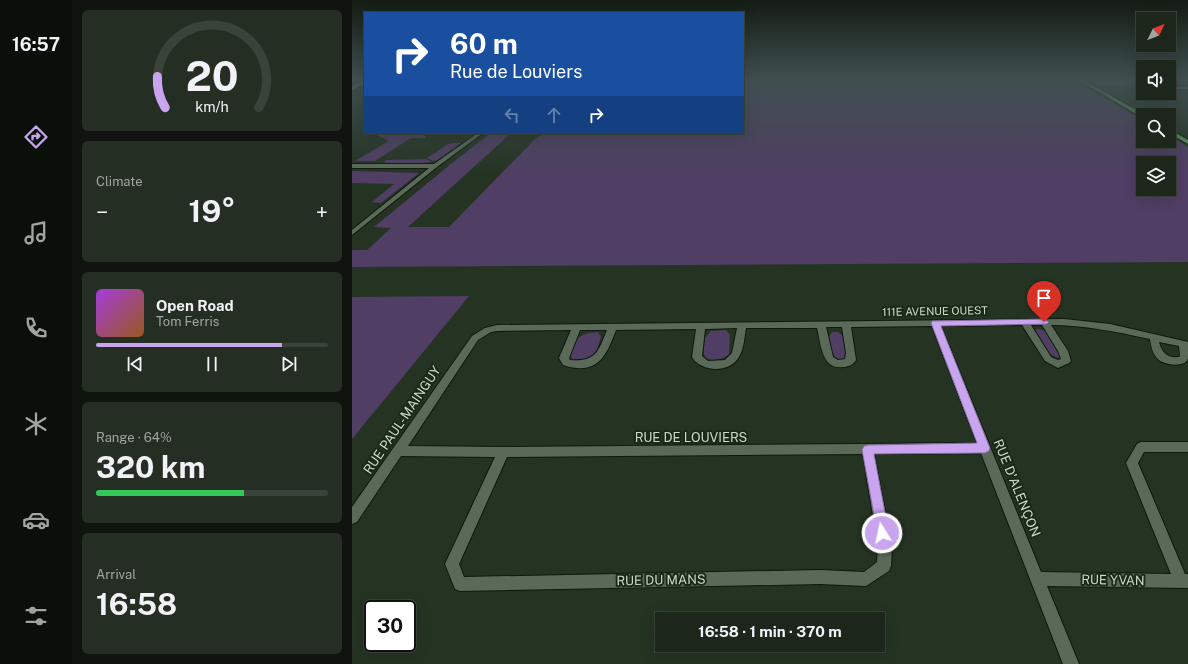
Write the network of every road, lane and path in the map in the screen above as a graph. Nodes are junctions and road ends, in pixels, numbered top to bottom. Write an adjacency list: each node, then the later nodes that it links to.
1 (480, 134): 5 (street)
2 (1176, 135): 3 (main road)
3 (1188, 142)
4 (352, 166): 5 (street)
5 (435, 166): 6 (street)
6 (352, 233)
7 (1024, 322): 8 (street, 111E AVENUE OUEST); 8 (street); 9 (street, 111E AVENUE OUEST)
8 (1044, 322): 16 (street, 111E AVENUE OUEST)
9 (935, 323): 11 (street, 111E AVENUE OUEST); 20 (street, RUE D'ALENÇON)
10 (821, 324): 11 (street, 111E AVENUE OUEST); 11 (street); 12 (street, 111E AVENUE OUEST)
11 (846, 324)
12 (742, 325): 13 (street, 111E AVENUE OUEST); 13 (street)
13 (701, 326): 15 (street, 111E AVENUE OUEST)
14 (577, 327): 15 (street, 111E AVENUE OUEST); 15 (street); 17 (street, 111E AVENUE OUEST)
15 (612, 327)
16 (1154, 337): 18 (street, 111E AVENUE OUEST); 18 (street, 111E AVENUE OUEST)
17 (475, 338): 22 (street, RUE PAUL-MAINGUY)
18 (1186, 345)
19 (1188, 447): 26 (street)
20 (985, 448): 21 (street, RUE DE LOUVIERS); 25 (street, RUE D'ALENÇON)
21 (868, 450): 23 (street, RUE DE LOUVIERS); 23 (street, RUE DU MANS)
22 (398, 451): 23 (street, RUE DE LOUVIERS); 24 (street, RUE PAUL-MAINGUY)
23 (503, 452)
24 (352, 518)
25 (1037, 579): 26 (street, RUE YVAN); 27 (street, RUE D'ALENÇON)
26 (1184, 581)
27 (1071, 664)

